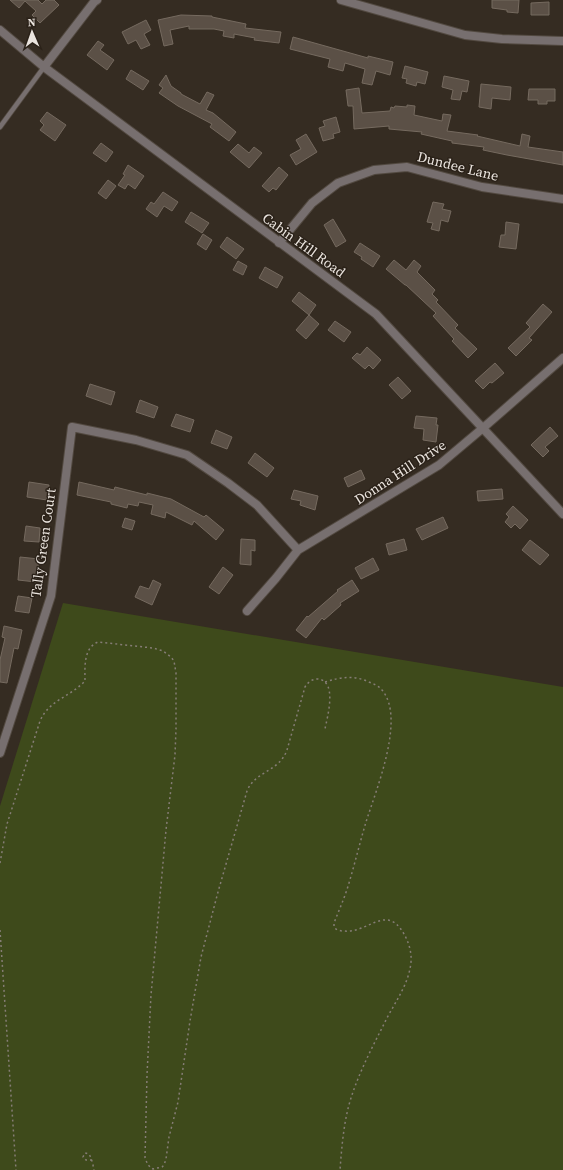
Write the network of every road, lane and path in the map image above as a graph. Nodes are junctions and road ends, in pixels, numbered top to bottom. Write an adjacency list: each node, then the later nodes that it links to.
1 (97, 0): 5 (street)
2 (341, 0): 4 (street)
3 (0, 30): 5 (street, Cabin Hill Road)
4 (563, 41)
5 (44, 67): 6 (lane); 8 (street, Cabin Hill Road)
6 (0, 127)
7 (563, 200): 8 (street, Dundee Lane)
8 (279, 243): 10 (street, Cabin Hill Road)
9 (563, 358): 10 (street, Donna Hill Drive)
10 (483, 428): 11 (street, Cabin Hill Road); 12 (street, Donna Hill Drive)
11 (563, 514)
12 (298, 550): 13 (street, Donna Hill Drive); 16 (street, Tally Green Court)
13 (247, 611)
14 (325, 682): 15 (path); 17 (path); 22 (path)
15 (325, 729)
16 (0, 753)
17 (0, 863)
18 (0, 930): 20 (path)
19 (92, 1160): 21 (path)
20 (16, 1170)
21 (94, 1170)
22 (340, 1170)

